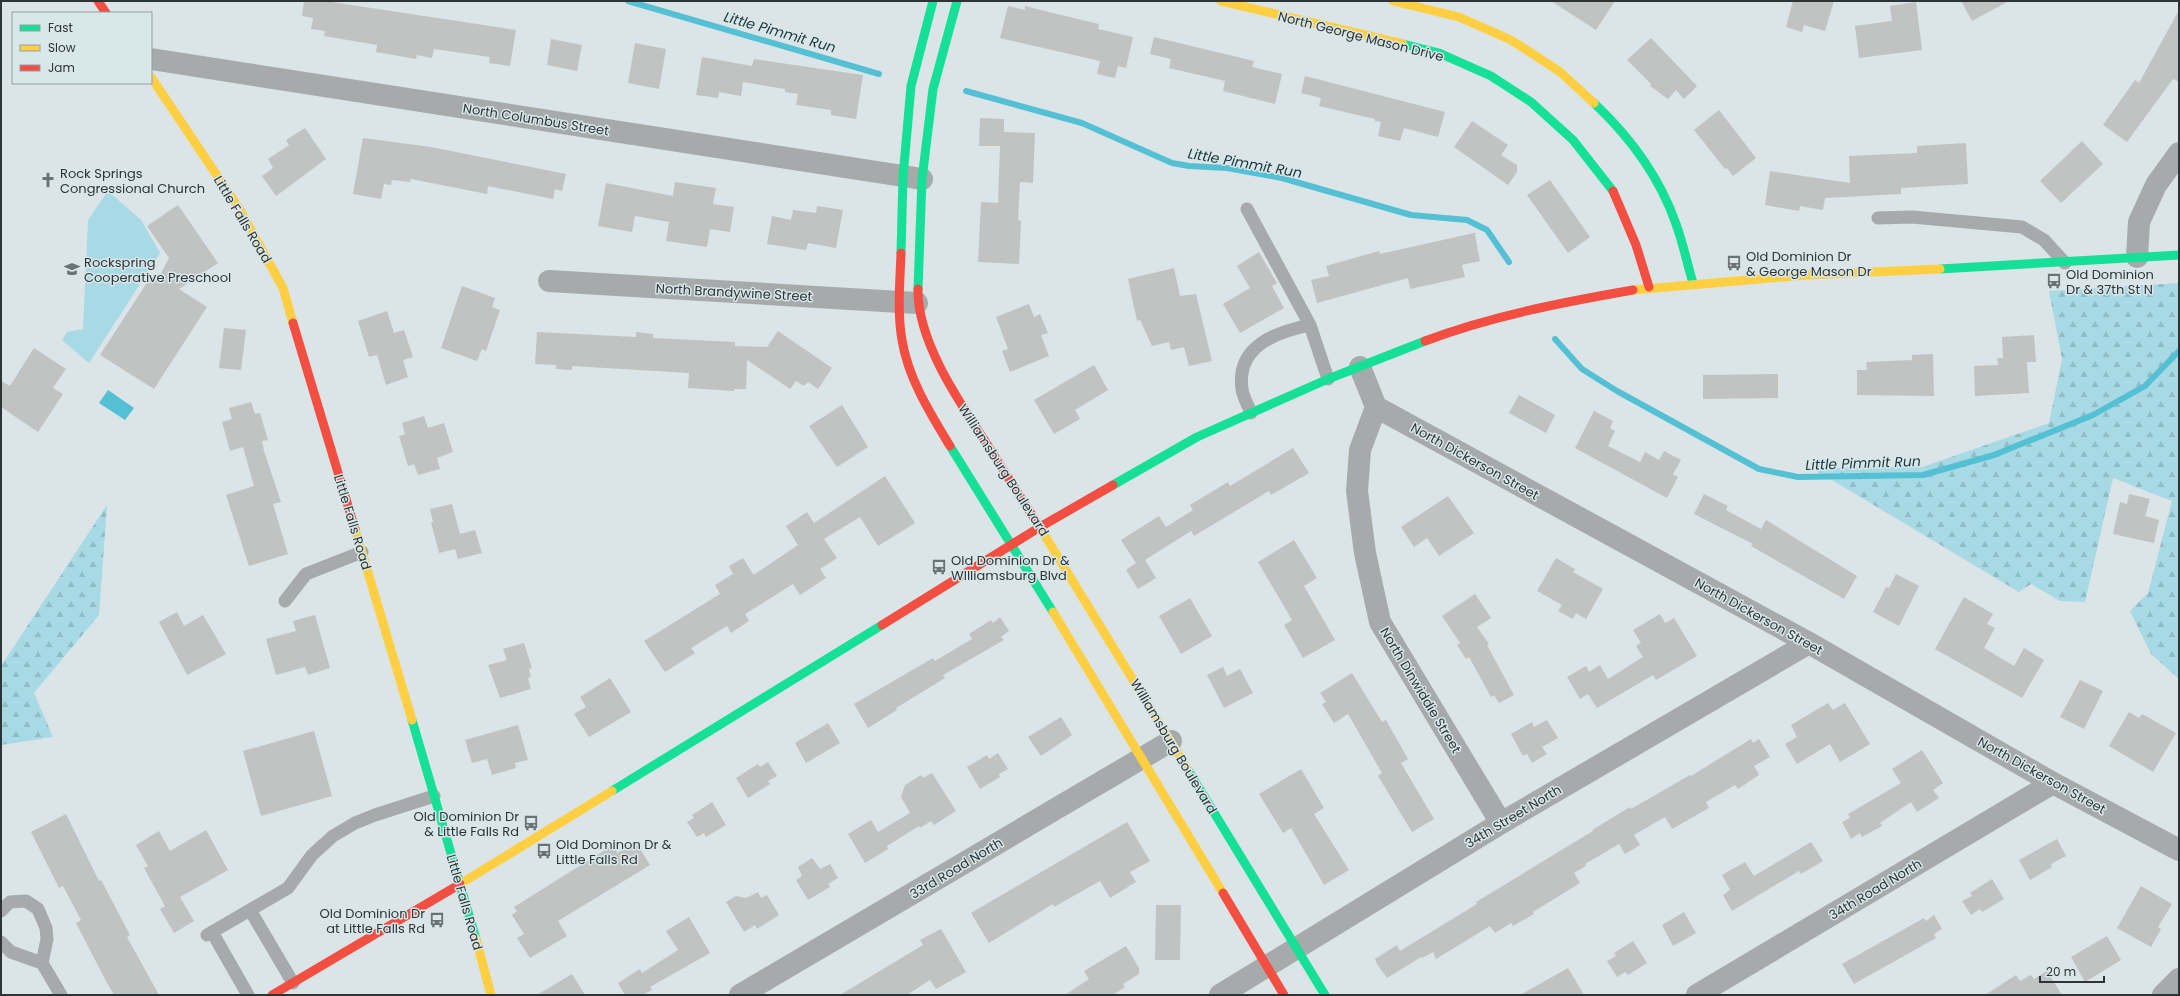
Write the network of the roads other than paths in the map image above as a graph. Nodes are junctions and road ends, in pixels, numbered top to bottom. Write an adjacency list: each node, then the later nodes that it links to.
1 (98, 1): 6 (main road)
2 (933, 1): 10 (main road, Williamsburg Boulevard)
3 (957, 1): 10 (main road, Williamsburg Boulevard)
4 (1221, 1): 18 (main road, North George Mason Drive)
5 (1393, 1): 17 (main road)
6 (105, 12)
7 (152, 59): 10 (street, North Columbus Street)
8 (152, 78): 27 (main road, Little Falls Road)
9 (2179, 153): 14 (street)
10 (912, 178): 19 (main road, Williamsburg Boulevard); 19 (main road, Williamsburg Boulevard)
11 (1247, 209): 20 (lane)
12 (1878, 218): 15 (lane)
13 (2179, 255): 14 (main road)
14 (2137, 257): 15 (main road)
15 (2065, 264): 17 (main road)
16 (549, 281): 19 (street, North Brandywine Street)
17 (1693, 283): 18 (main road)
18 (1649, 287): 21 (main road)
19 (909, 302): 25 (main road, Williamsburg Boulevard); 26 (main road, Williamsburg Boulevard)
20 (1310, 325): 22 (lane); 24 (lane)
21 (1360, 367): 22 (main road); 23 (street)
22 (1328, 379): 24 (main road)
23 (1376, 407): 29 (street, North Dickerson Street); 34 (street, North Dinwiddie Street)
24 (1251, 413): 25 (main road)
25 (1040, 527): 26 (main road); 30 (main road, Williamsburg Boulevard)
26 (1012, 544): 31 (main road, Williamsburg Boulevard); 36 (main road)
27 (362, 552): 28 (lane); 33 (main road, Little Falls Road)
28 (285, 601)
29 (1809, 643): 32 (street, North Dickerson Street); 34 (street, 34th Street North)
30 (1171, 741): 31 (street, 33rd Road North); 40 (main road, Williamsburg Boulevard)
31 (1142, 758): 42 (main road, Williamsburg Boulevard); 49 (street, 33rd Road North)
32 (2053, 782): 35 (street, North Dickerson Street); 53 (street, 34th Road North)
33 (434, 796): 36 (main road, Little Falls Road); 37 (lane)
34 (1501, 823): 40 (street, 34th Street North)
35 (2179, 850)
36 (461, 884): 44 (main road); 48 (main road, Little Falls Road)
37 (250, 910): 44 (lane); 46 (lane)
38 (1, 911): 41 (lane)
39 (1, 942): 41 (lane)
40 (1297, 948): 42 (street, 34th Street North); 52 (main road, Williamsburg Boulevard)
41 (42, 964): 45 (lane)
42 (1267, 967): 50 (street, 34th Street North); 51 (main road, Williamsburg Boulevard)
43 (2179, 979): 54 (street)
44 (293, 983): 47 (main road)
45 (61, 995)
46 (248, 995)
47 (272, 995)
48 (491, 995)
49 (740, 995)
50 (1220, 995)
51 (1284, 995)
52 (1325, 995)
53 (1697, 995)
54 (2163, 995)

